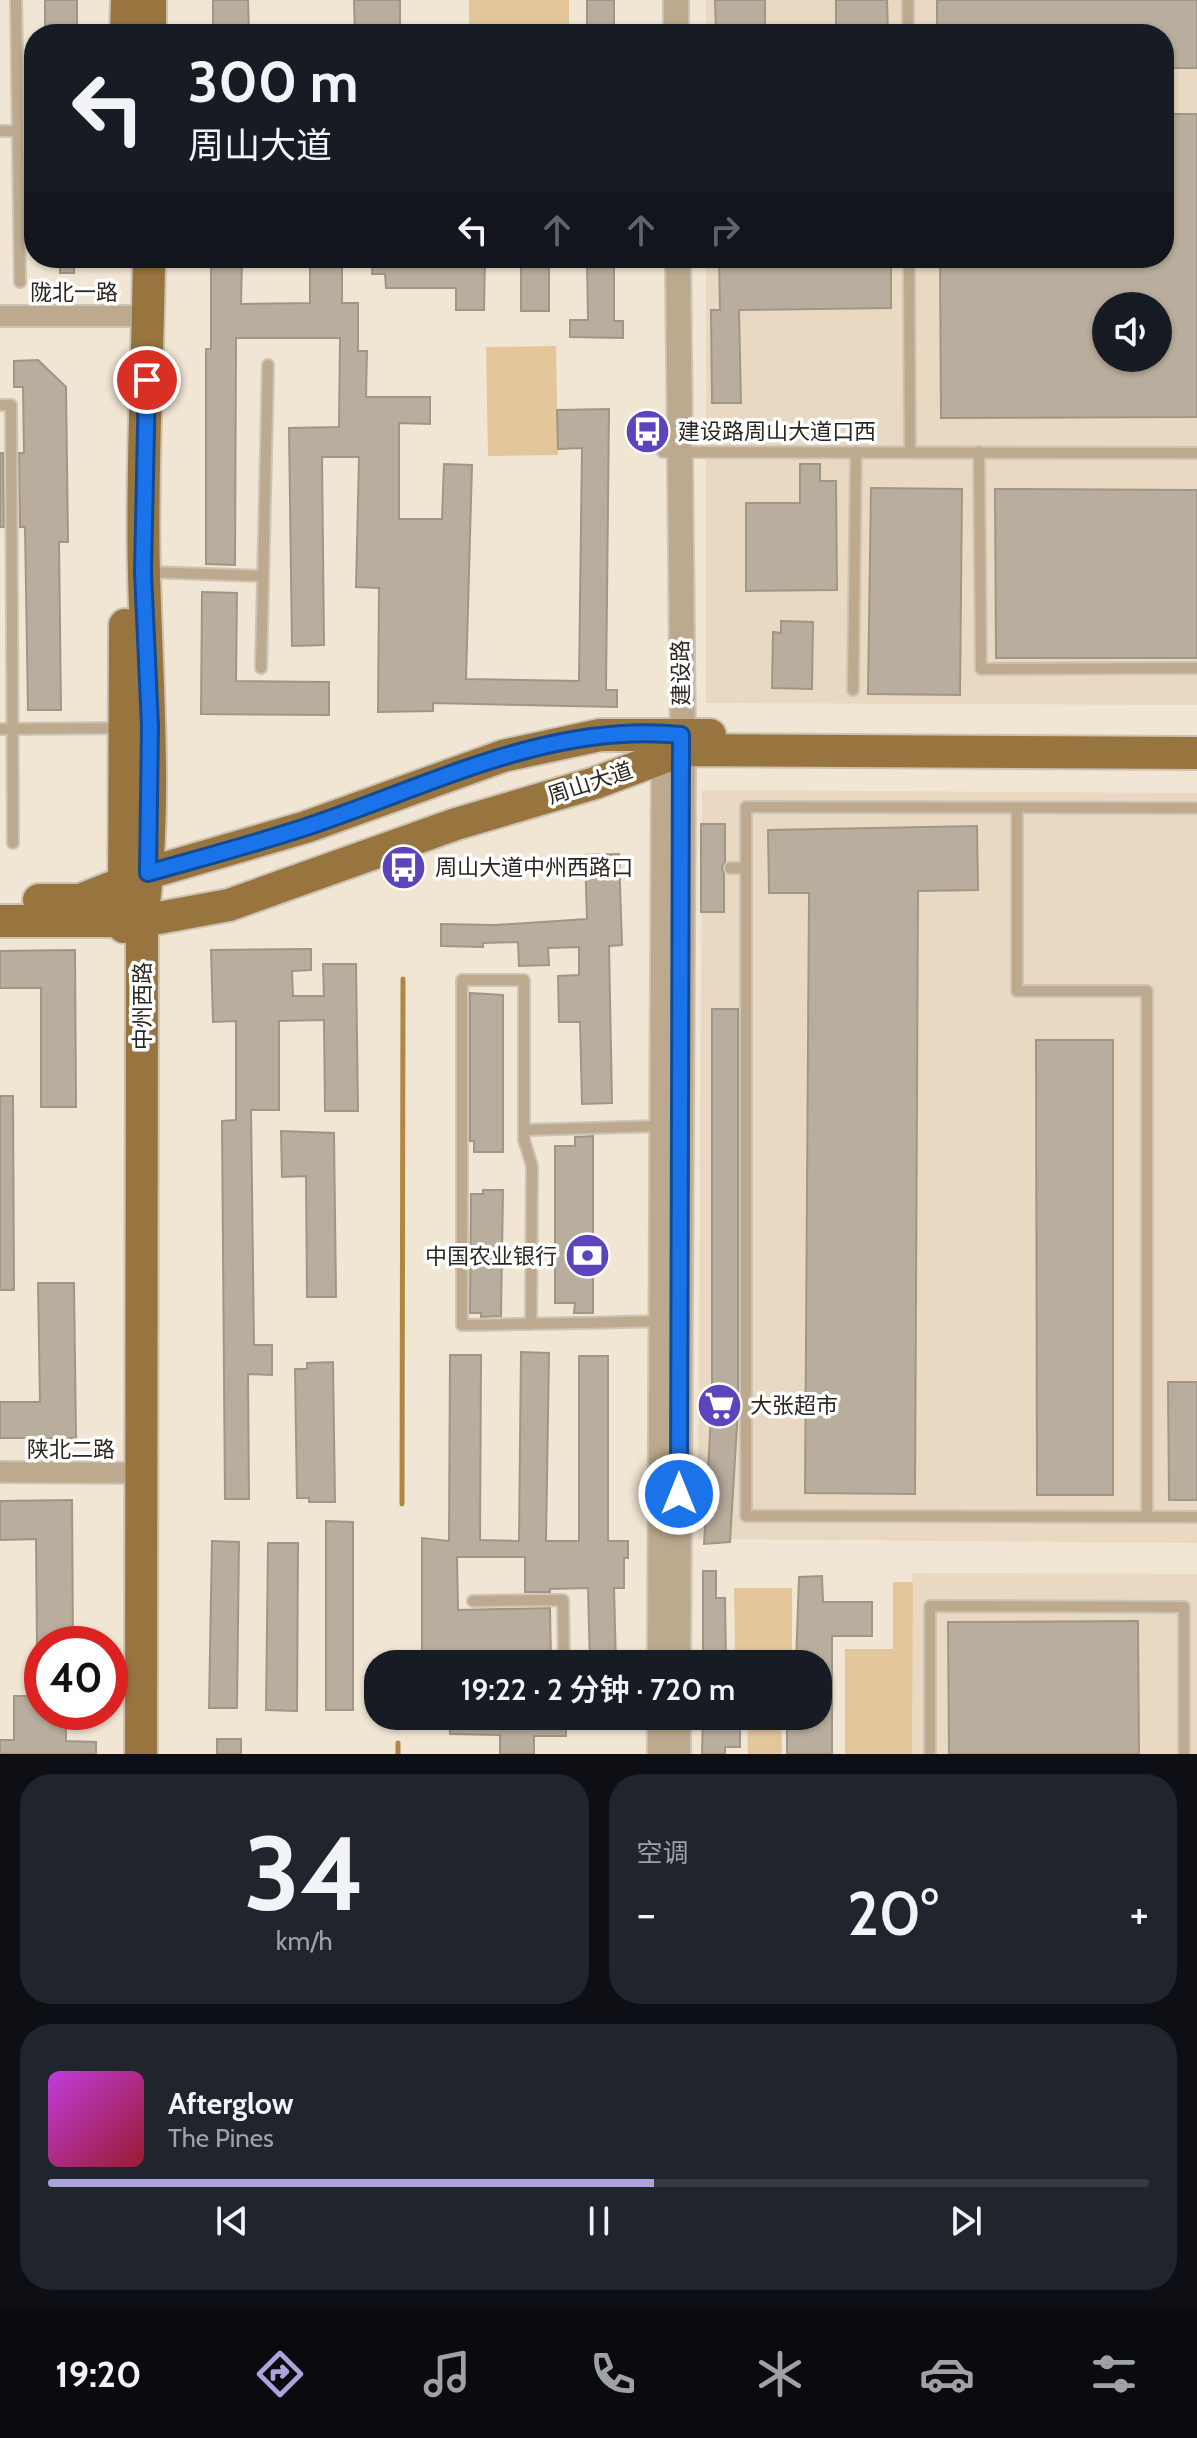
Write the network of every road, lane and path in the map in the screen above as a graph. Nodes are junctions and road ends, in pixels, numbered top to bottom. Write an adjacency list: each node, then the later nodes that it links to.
1 (16, 0): 13 (lane)
2 (127, 0): 7 (main road)
3 (150, 0): 8 (main road)
4 (661, 0): 9 (street)
5 (676, 0): 10 (street)
6 (908, 0): 11 (lane)
7 (126, 24)
8 (150, 24)
9 (661, 24)
10 (676, 24)
11 (908, 24)
12 (0, 131): 13 (lane)
13 (18, 131): 19 (lane)
14 (128, 268): 21 (main road, 中州西路)
15 (147, 268): 21 (main road, 中州西路)
16 (662, 268): 25 (street, 建设路)
17 (678, 268): 25 (street, 建设路)
18 (909, 268): 27 (lane)
19 (20, 282)
20 (0, 316): 21 (street, 陇北一路)
21 (137, 316): 30 (main road, 中州西路); 35 (main road, 中州西路)
22 (268, 365): 31 (lane)
23 (0, 405): 24 (lane)
24 (6, 443): 36 (lane)
25 (671, 452): 26 (lane); 38 (street, 建设路)
26 (856, 452): 27 (lane); 34 (lane)
27 (910, 452): 28 (lane)
28 (979, 452): 29 (lane); 33 (lane)
29 (1197, 453)
30 (143, 572): 31 (lane); 46 (main road, 中州西路)
31 (263, 576): 32 (lane)
32 (261, 668)
33 (1197, 668)
34 (853, 690)
35 (125, 728): 36 (lane); 46 (main road, 中州西路)
36 (6, 729): 42 (lane)
37 (1197, 737): 38 (main road, 周山大道)
38 (673, 744): 39 (main road, 周山大道); 43 (street, 建设路); 46 (main road, 周山大道); 49 (main road, 周山大道)
39 (1197, 753)
40 (1017, 808): 41 (lane); 45 (lane); 56 (lane)
41 (1197, 808)
42 (13, 843)
43 (680, 868): 50 (street, 建设路); 61 (street, 建设路)
44 (730, 868): 45 (lane)
45 (746, 868): 56 (lane)
46 (136, 877): 47 (main road, 周山大道); 49 (main road, 中州西路)
47 (0, 900)
48 (0, 921): 49 (main road, 周山大道)
49 (133, 922): 55 (main road, 中州西路)
50 (662, 1126): 51 (lane); 52 (street, 建设路)
51 (524, 1130): 53 (lane); 53 (lane)
52 (662, 1321): 53 (lane); 60 (street, 建设路)
53 (531, 1324)
54 (0, 1472): 55 (street, 陕北二路)
55 (133, 1473): 64 (main road, 中州西路); 65 (main road, 中州西路)
56 (1147, 1517): 57 (lane)
57 (1197, 1517)
58 (473, 1601): 59 (lane)
59 (564, 1650)
60 (660, 1650)
61 (678, 1650)
62 (660, 1730): 66 (street)
63 (678, 1730): 67 (street)
64 (125, 1754)
65 (141, 1754)
66 (660, 1754)
67 (678, 1754)
68 (930, 1754): 69 (lane)
69 (1184, 1754)

